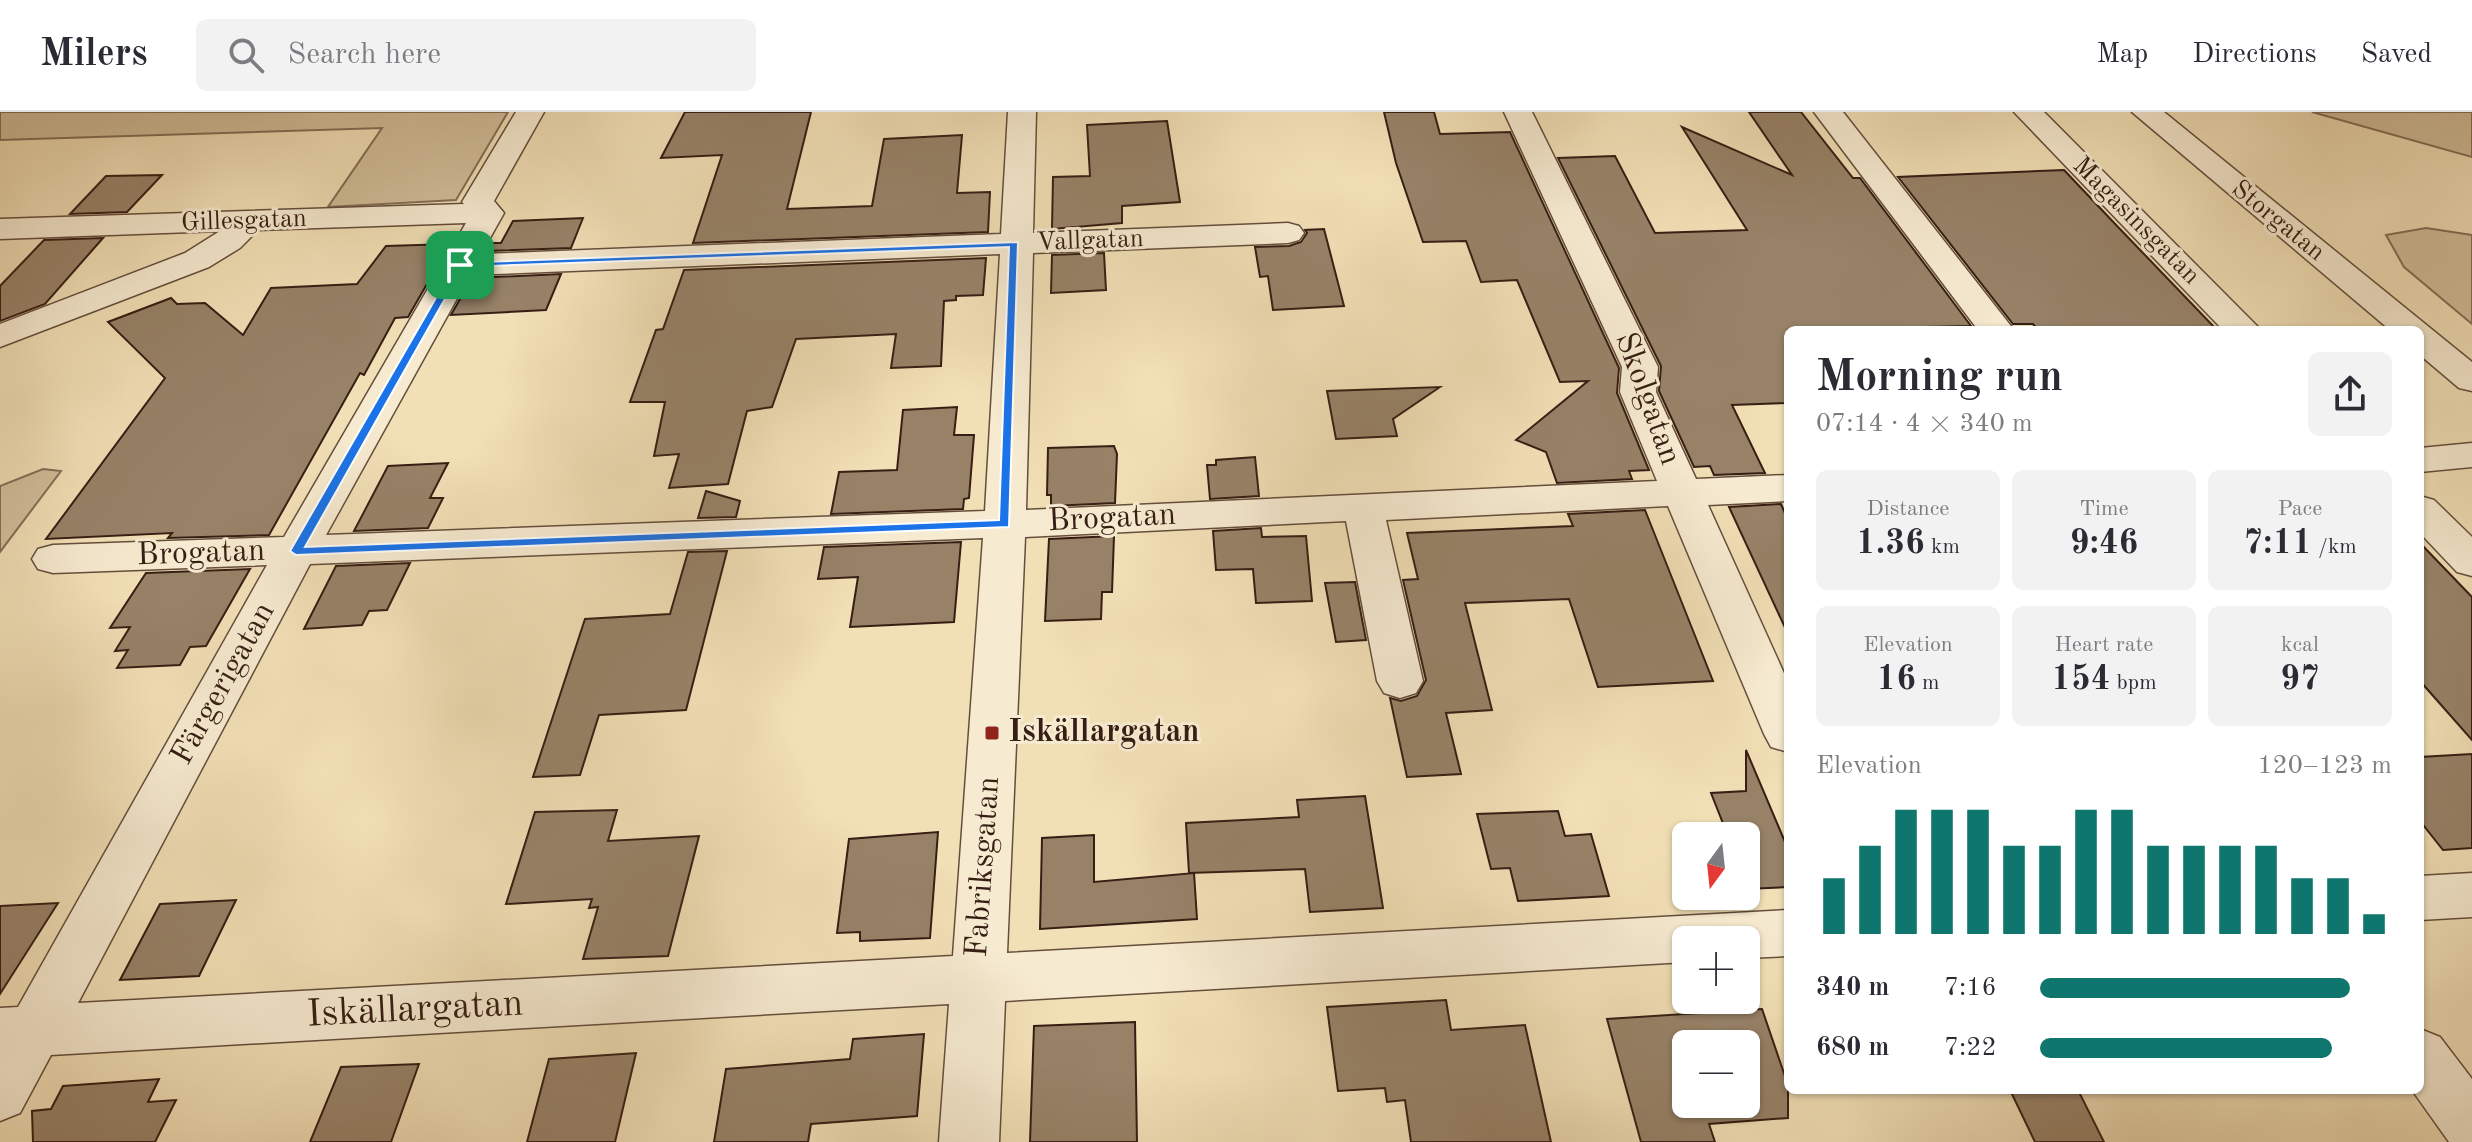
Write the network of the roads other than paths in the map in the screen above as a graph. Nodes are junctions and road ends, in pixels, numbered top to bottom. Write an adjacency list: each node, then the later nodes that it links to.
1 (530, 112): 7 (street, Färgerigatan)
2 (1022, 112): 11 (street, Fabriksgatan)
3 (1518, 112): 22 (street, Skolgatan)
4 (1828, 112): 13 (street)
5 (2028, 112): 14 (street, Magasinsgatan)
6 (2146, 112): 15 (street, Storgatan)
7 (488, 213): 8 (street, Gillesgatan); 12 (street, Färgerigatan)
8 (249, 221): 9 (street, Gillesgatan); 16 (street)
9 (0, 229)
10 (1288, 233): 11 (street, Vallgatan)
11 (1014, 244): 12 (street, Vallgatan); 25 (street, Fabriksgatan)
12 (460, 265): 26 (street, Färgerigatan)
13 (1993, 326)
14 (2239, 326)
15 (2406, 326)
16 (0, 336)
17 (2424, 340): 18 (street)
18 (2472, 380)
19 (2472, 455): 20 (street)
20 (2424, 460)
21 (1784, 488): 22 (street, Brogatan)
22 (1682, 492): 23 (street, Brogatan); 30 (street, Skolgatan)
23 (1363, 507): 25 (street, Brogatan); 29 (street)
24 (2424, 513): 28 (street)
25 (1005, 524): 26 (street, Brogatan); 32 (street, Fabriksgatan)
26 (296, 551): 27 (street, Brogatan); 33 (street, Färgerigatan)
27 (53, 559)
28 (2472, 562)
29 (1400, 681)
30 (1784, 725)
31 (1784, 933): 32 (street, Iskällargatan)
32 (977, 978): 33 (street, Iskällargatan); 37 (street, Fabriksgatan)
33 (17, 1032): 35 (street, Färgerigatan)
34 (2424, 1060): 36 (street)
35 (0, 1094)
36 (2472, 1126)
37 (969, 1142)

